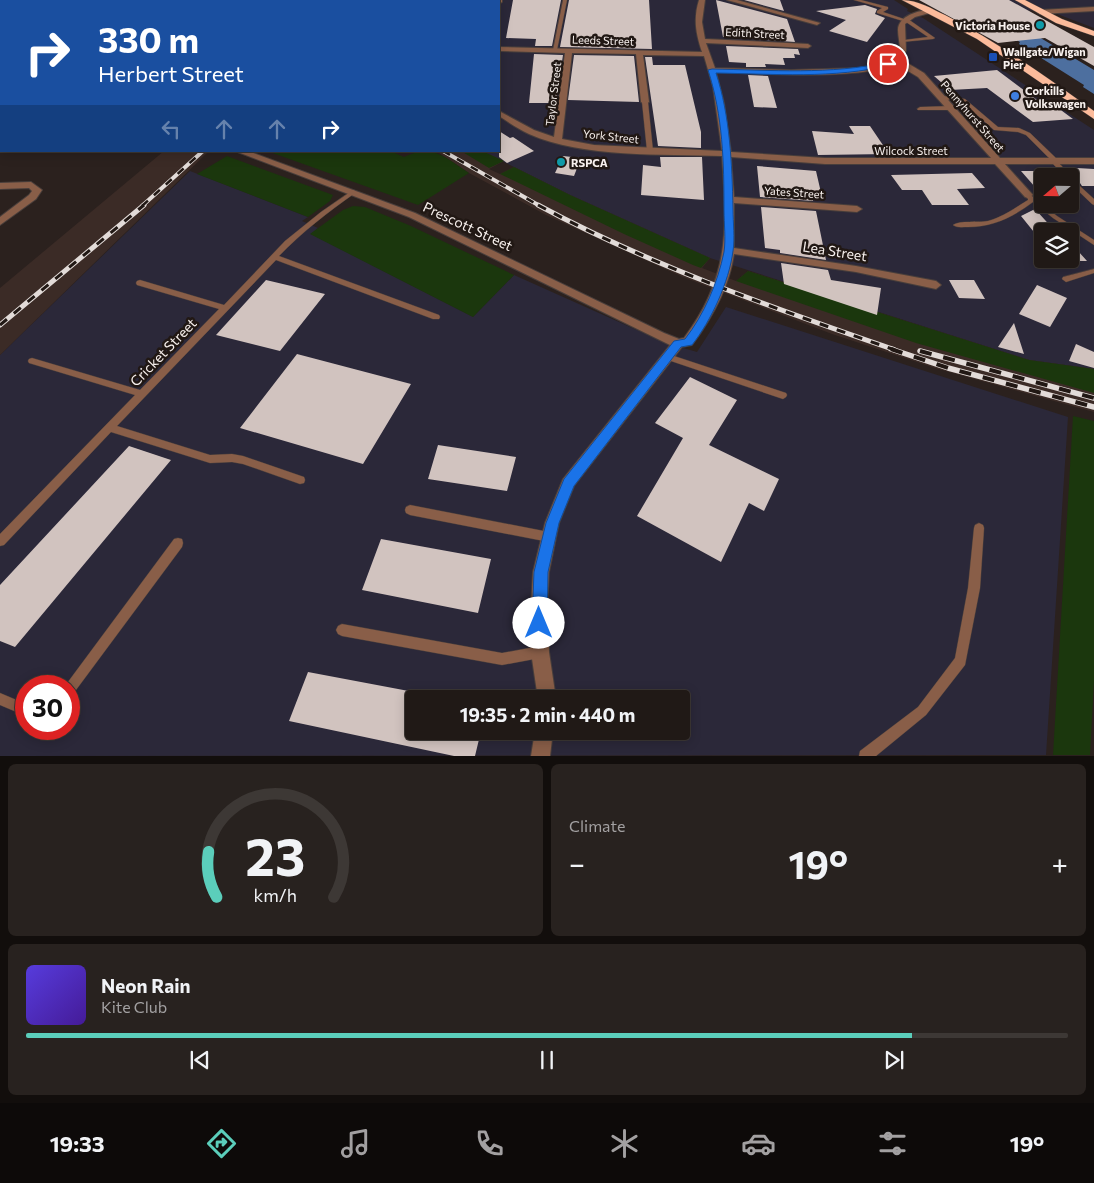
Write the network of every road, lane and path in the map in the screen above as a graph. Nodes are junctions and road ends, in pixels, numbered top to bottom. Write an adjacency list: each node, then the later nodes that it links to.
1 (565, 0): 17 (lane)
2 (702, 0): 13 (street)
3 (730, 0): 11 (street)
4 (856, 0): 10 (lane)
5 (906, 0): 8 (highway)
6 (1019, 0): 9 (highway)
7 (1094, 9): 9 (street)
8 (931, 11): 10 (street); 28 (highway)
9 (1040, 12): 12 (highway)
10 (906, 20): 14 (street); 14 (lane)
11 (817, 23)
12 (1094, 34)
13 (701, 41): 15 (street, Edith Street); 20 (street)
14 (904, 41): 21 (street)
15 (808, 46)
16 (500, 49): 17 (street, Leeds Street)
17 (555, 50): 18 (street, Leeds Street)
18 (569, 51): 19 (street, Leeds Street); 29 (street, Taylor Street)
19 (639, 53): 20 (street, Leeds Street); 24 (street)
20 (706, 54): 22 (street)
21 (893, 62): 22 (street); 23 (street, Pennyhurst Street)
22 (712, 70): 32 (street)
23 (943, 98): 25 (street, Pennyhurst Street); 34 (lane)
24 (645, 102): 30 (lane)
25 (951, 108): 26 (lane); 33 (street, Pennyhurst Street)
26 (920, 109)
27 (500, 114): 29 (street, York Street)
28 (1093, 115)
29 (558, 141): 30 (street, York Street)
30 (650, 151): 32 (street, York Street)
31 (255, 154): 39 (street, Prescott Street)
32 (728, 154): 33 (street, Wilcock Street); 41 (street)
33 (997, 160): 34 (street, Wilcock Street); 40 (street, Pennyhurst Street)
34 (1054, 160): 35 (street, Wilcock Street); 36 (lane)
35 (1094, 161)
36 (1061, 168)
37 (0, 186): 44 (street)
38 (1079, 188): 42 (lane)
39 (353, 192): 48 (lane, Cricket Street); 55 (street, Prescott Street)
40 (1030, 196): 45 (lane); 46 (lane)
41 (729, 200): 43 (street, Yates Street); 47 (street)
42 (1094, 204)
43 (857, 209)
44 (0, 222)
45 (956, 225)
46 (1094, 242)
47 (729, 250): 52 (street, Lea Street); 55 (street)
48 (274, 257): 53 (lane, Cricket Street); 54 (lane)
49 (1094, 271): 50 (lane)
50 (1066, 279)
51 (140, 283): 53 (lane)
52 (936, 285)
53 (225, 308): 58 (lane, Cricket Street)
54 (436, 317)
55 (678, 344): 56 (street)
56 (668, 357): 59 (lane); 64 (street)
57 (32, 361): 58 (lane)
58 (142, 394): 60 (lane, Cricket Street)
59 (783, 395)
60 (109, 428): 61 (lane); 65 (lane, Cricket Street)
61 (300, 480)
62 (410, 510): 64 (lane)
63 (979, 528): 75 (lane)
64 (549, 537): 68 (street)
65 (0, 541)
66 (178, 543): 69 (lane)
67 (342, 630): 68 (lane)
68 (540, 652): 70 (street)
69 (80, 675)
70 (546, 690)
71 (0, 699): 72 (lane)
72 (15, 705)
73 (543, 740): 74 (street)
74 (540, 756)
75 (865, 756)

